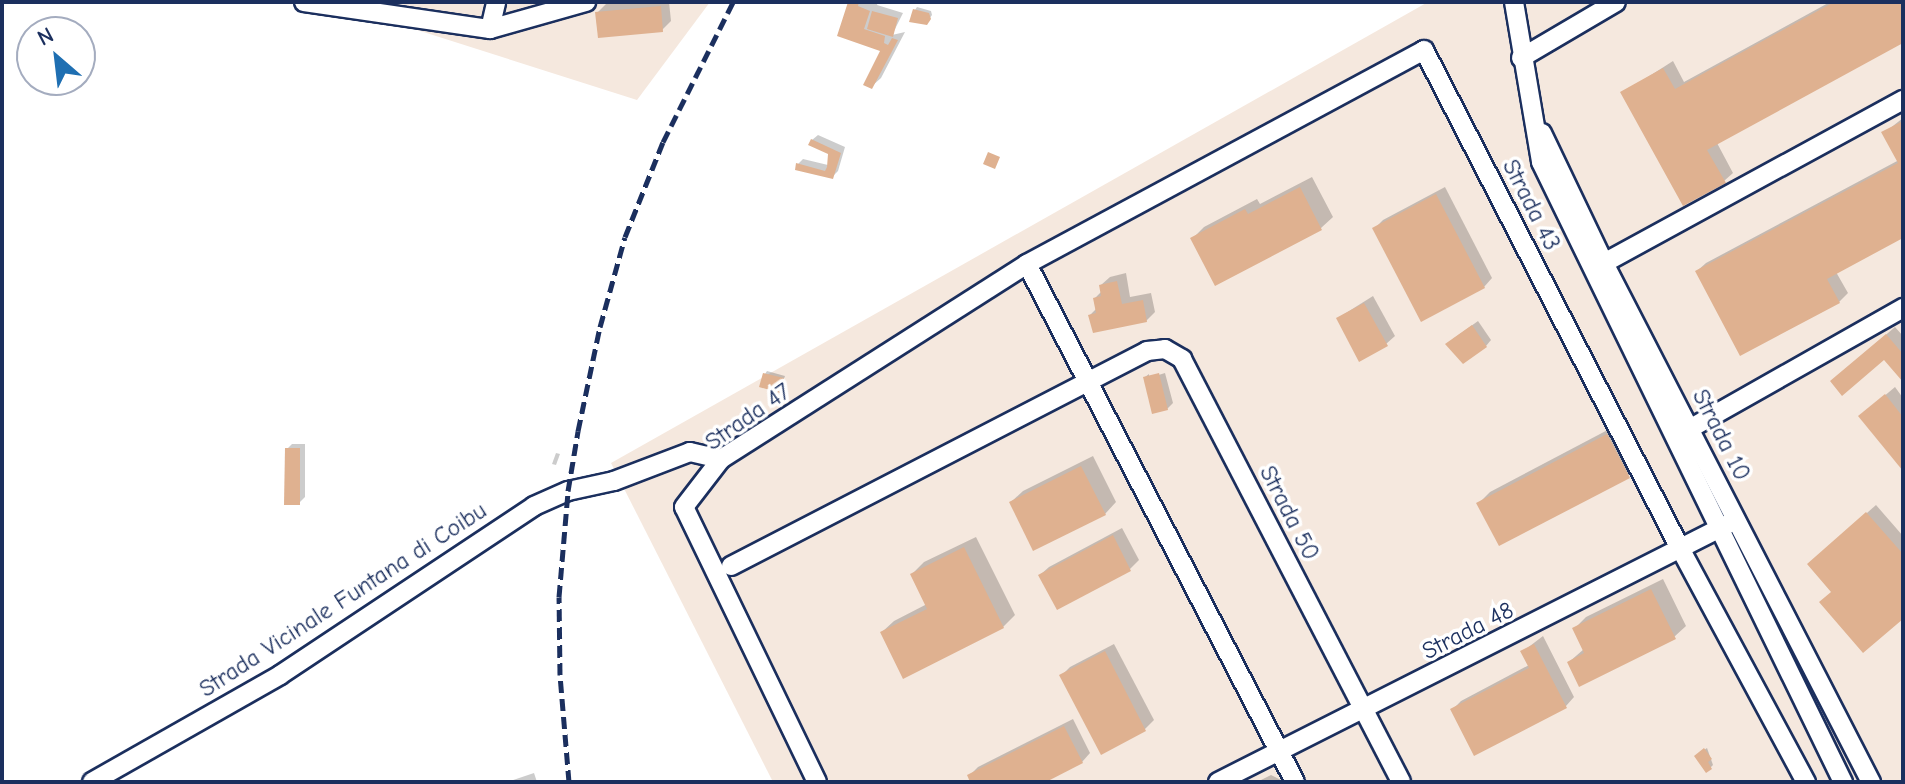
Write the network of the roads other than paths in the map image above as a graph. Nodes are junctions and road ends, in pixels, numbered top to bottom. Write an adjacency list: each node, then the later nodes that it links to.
1 (304, 2): 6 (street)
2 (496, 2): 6 (street)
3 (586, 2): 6 (street)
4 (1514, 2): 7 (street, Strada 10)
5 (1616, 2): 7 (street)
6 (490, 29)
7 (1521, 58): 9 (street, Strada 10)
8 (1903, 100): 10 (street)
9 (1531, 109): 10 (street, Strada 10); 17 (street, Strada 10)
10 (1604, 263): 14 (street, Strada 10)
11 (1027, 264): 13 (street); 15 (street, Strada 47); 18 (street, Strada 43)
12 (1903, 308): 14 (street)
13 (1088, 381): 19 (street, Strada 50); 20 (street, Strada 50); 21 (street)
14 (1691, 428): 16 (street, Strada 10)
15 (721, 459): 22 (street, Strada Vicinale Funtana di Coibu); 23 (street, Strada 47)
16 (1737, 519): 17 (street, Strada 48); 29 (street, Strada 10)
17 (1718, 529): 18 (street, Strada 48); 28 (street, Strada 10)
18 (1681, 550): 20 (street, Strada 48); 27 (street, Strada 43)
19 (731, 566)
20 (1365, 710): 21 (street, Strada 48); 26 (street, Strada 50)
21 (1279, 751): 24 (street, Strada 48); 25 (street)
22 (92, 782)
23 (817, 782)
24 (1218, 782)
25 (1295, 782)
26 (1401, 782)
27 (1806, 782)
28 (1843, 782)
29 (1871, 782)

